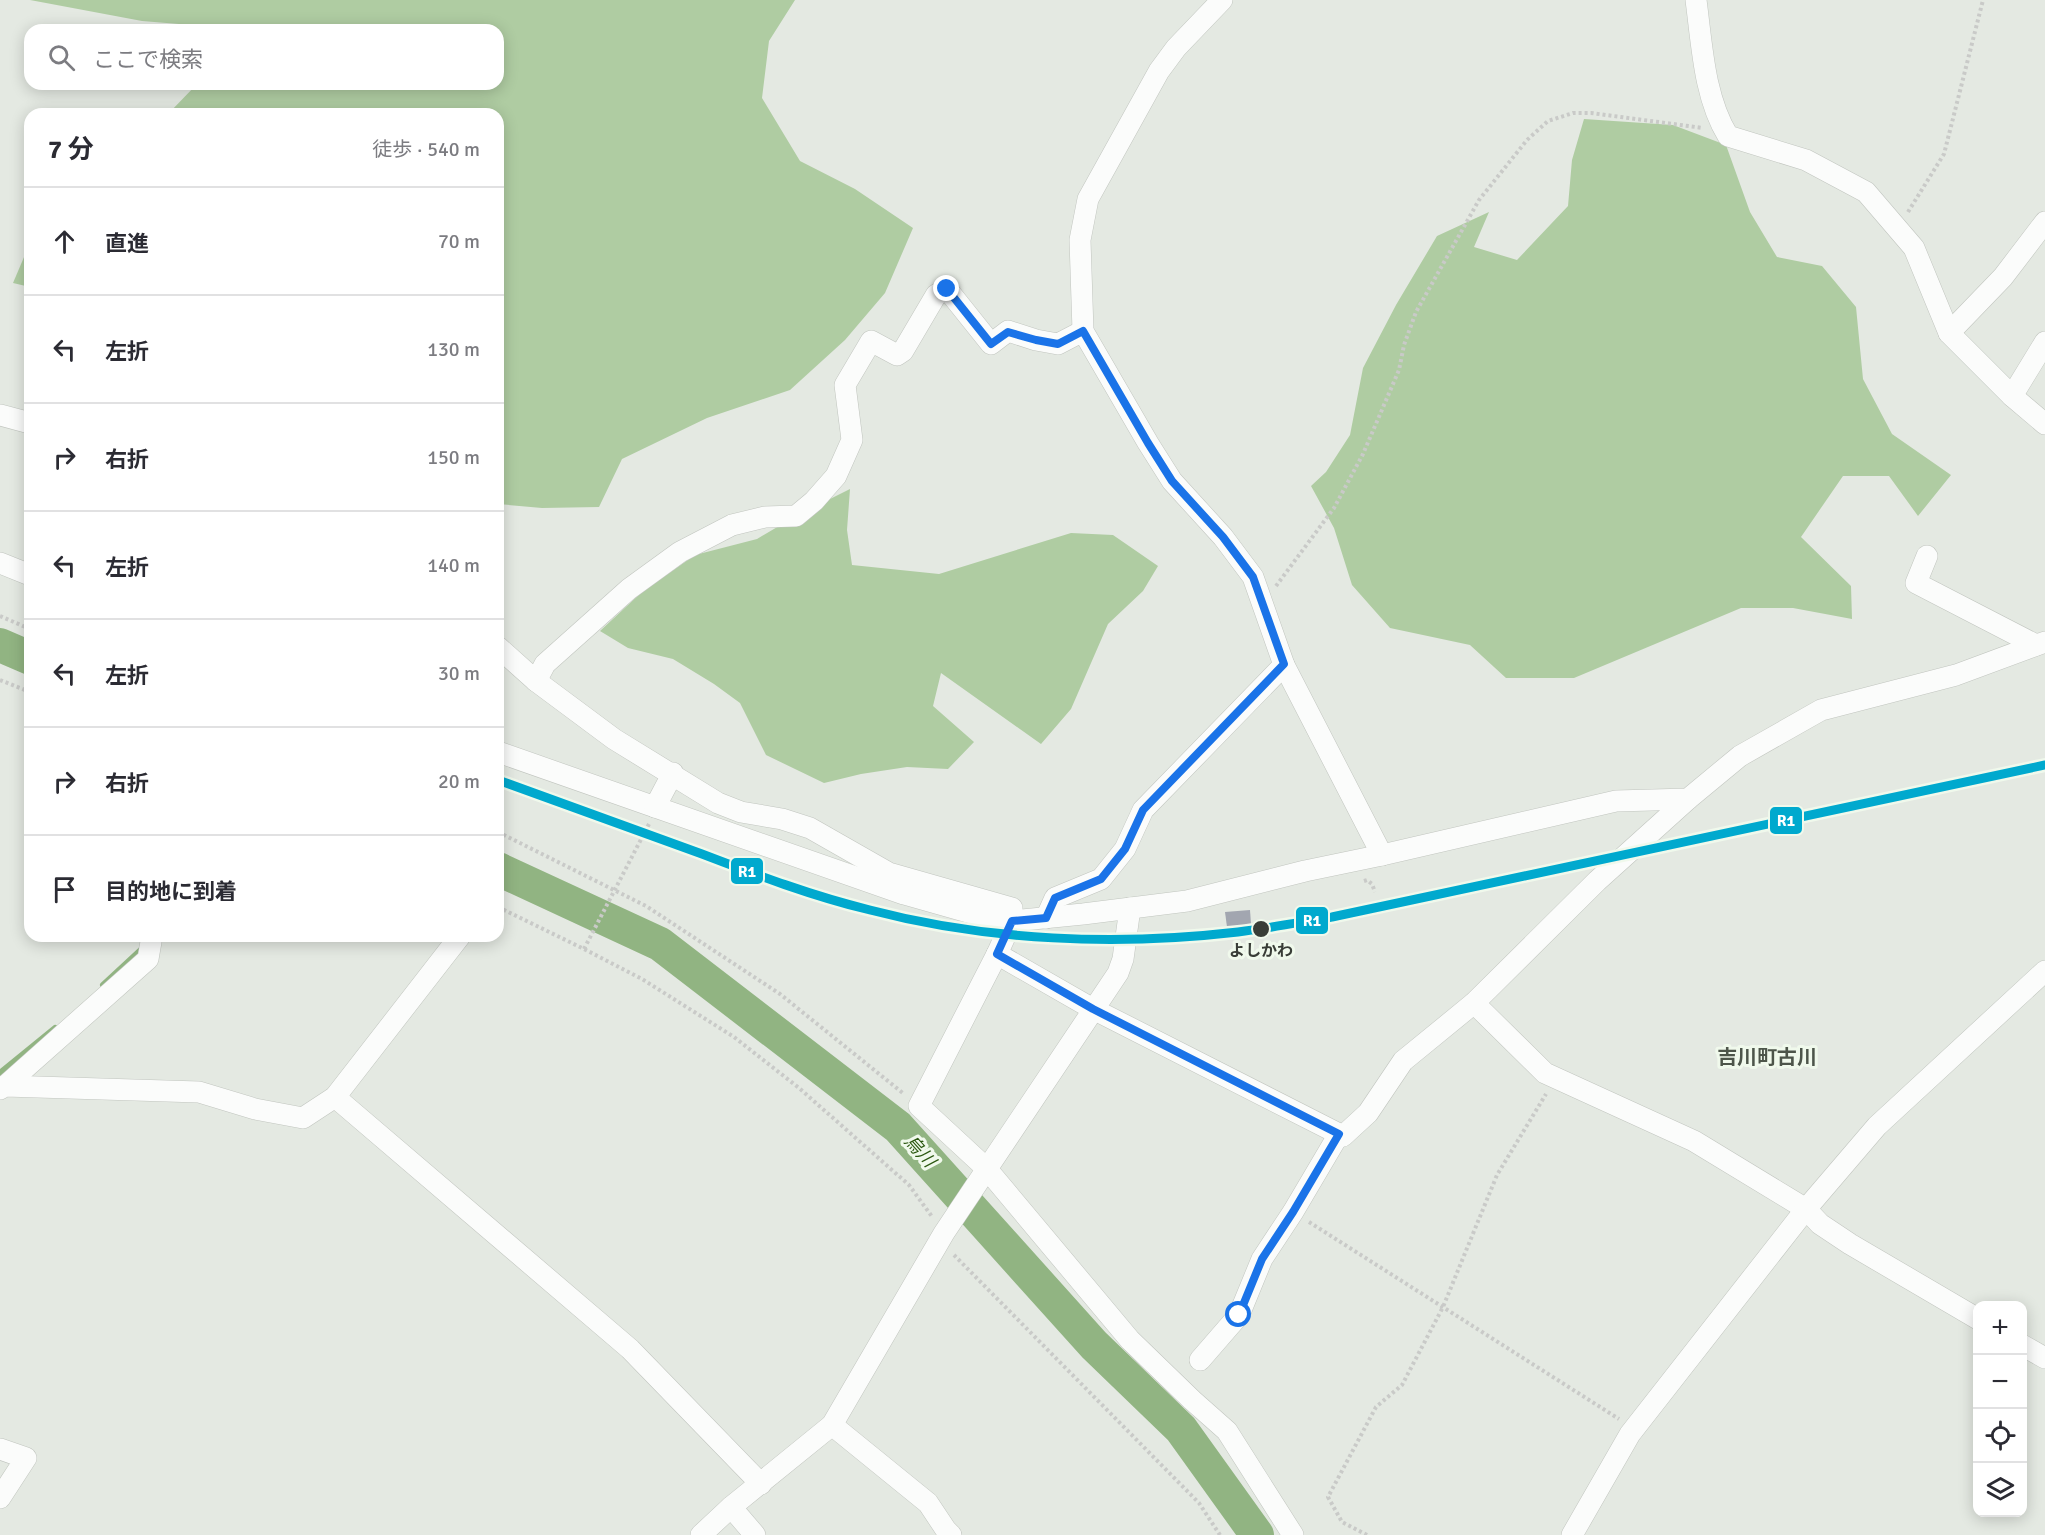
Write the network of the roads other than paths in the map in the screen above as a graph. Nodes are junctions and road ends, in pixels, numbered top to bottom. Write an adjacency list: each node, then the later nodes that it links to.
1 (1222, 0): 4 (street)
2 (1696, 0): 5 (street)
3 (2041, 234): 5 (street)
4 (1083, 331): 16 (street); 17 (street)
5 (1949, 333): 7 (street)
6 (2045, 342): 7 (street)
7 (2012, 396): 10 (street)
8 (0, 415): 9 (street)
9 (24, 421)
10 (2045, 424)
11 (1927, 556): 14 (street)
12 (0, 563): 13 (street)
13 (24, 573)
14 (2040, 644): 20 (street)
15 (504, 652): 17 (street)
16 (1284, 664): 22 (street); 24 (street)
17 (536, 681): 19 (street)
18 (504, 754): 21 (street)
19 (672, 773): 21 (street); 25 (street)
20 (1688, 799): 22 (street); 30 (street)
21 (655, 807): 25 (street)
22 (1382, 855): 23 (street)
23 (1130, 908): 24 (street); 31 (street)
24 (1046, 918): 25 (street)
25 (1012, 921): 28 (street)
26 (151, 942): 32 (street)
27 (455, 942): 33 (street)
28 (997, 954): 31 (street); 35 (street)
29 (2045, 971): 36 (street)
30 (1474, 1003): 34 (street); 36 (street)
31 (1093, 1009): 34 (street); 35 (street)
32 (3, 1087): 33 (street)
33 (335, 1097): 43 (street)
34 (1339, 1134): 40 (street)
35 (984, 1171): 41 (street); 49 (street)
36 (1806, 1209): 37 (street); 50 (street)
37 (1973, 1317)
38 (2027, 1348): 39 (street)
39 (2045, 1358)
40 (1200, 1360)
41 (832, 1425): 43 (street); 48 (street)
42 (0, 1449): 44 (street)
43 (761, 1484): 45 (street)
44 (0, 1498)
45 (731, 1507): 46 (street); 47 (street)
46 (701, 1535)
47 (756, 1535)
48 (951, 1535)
49 (1293, 1535)
50 (1572, 1535)

